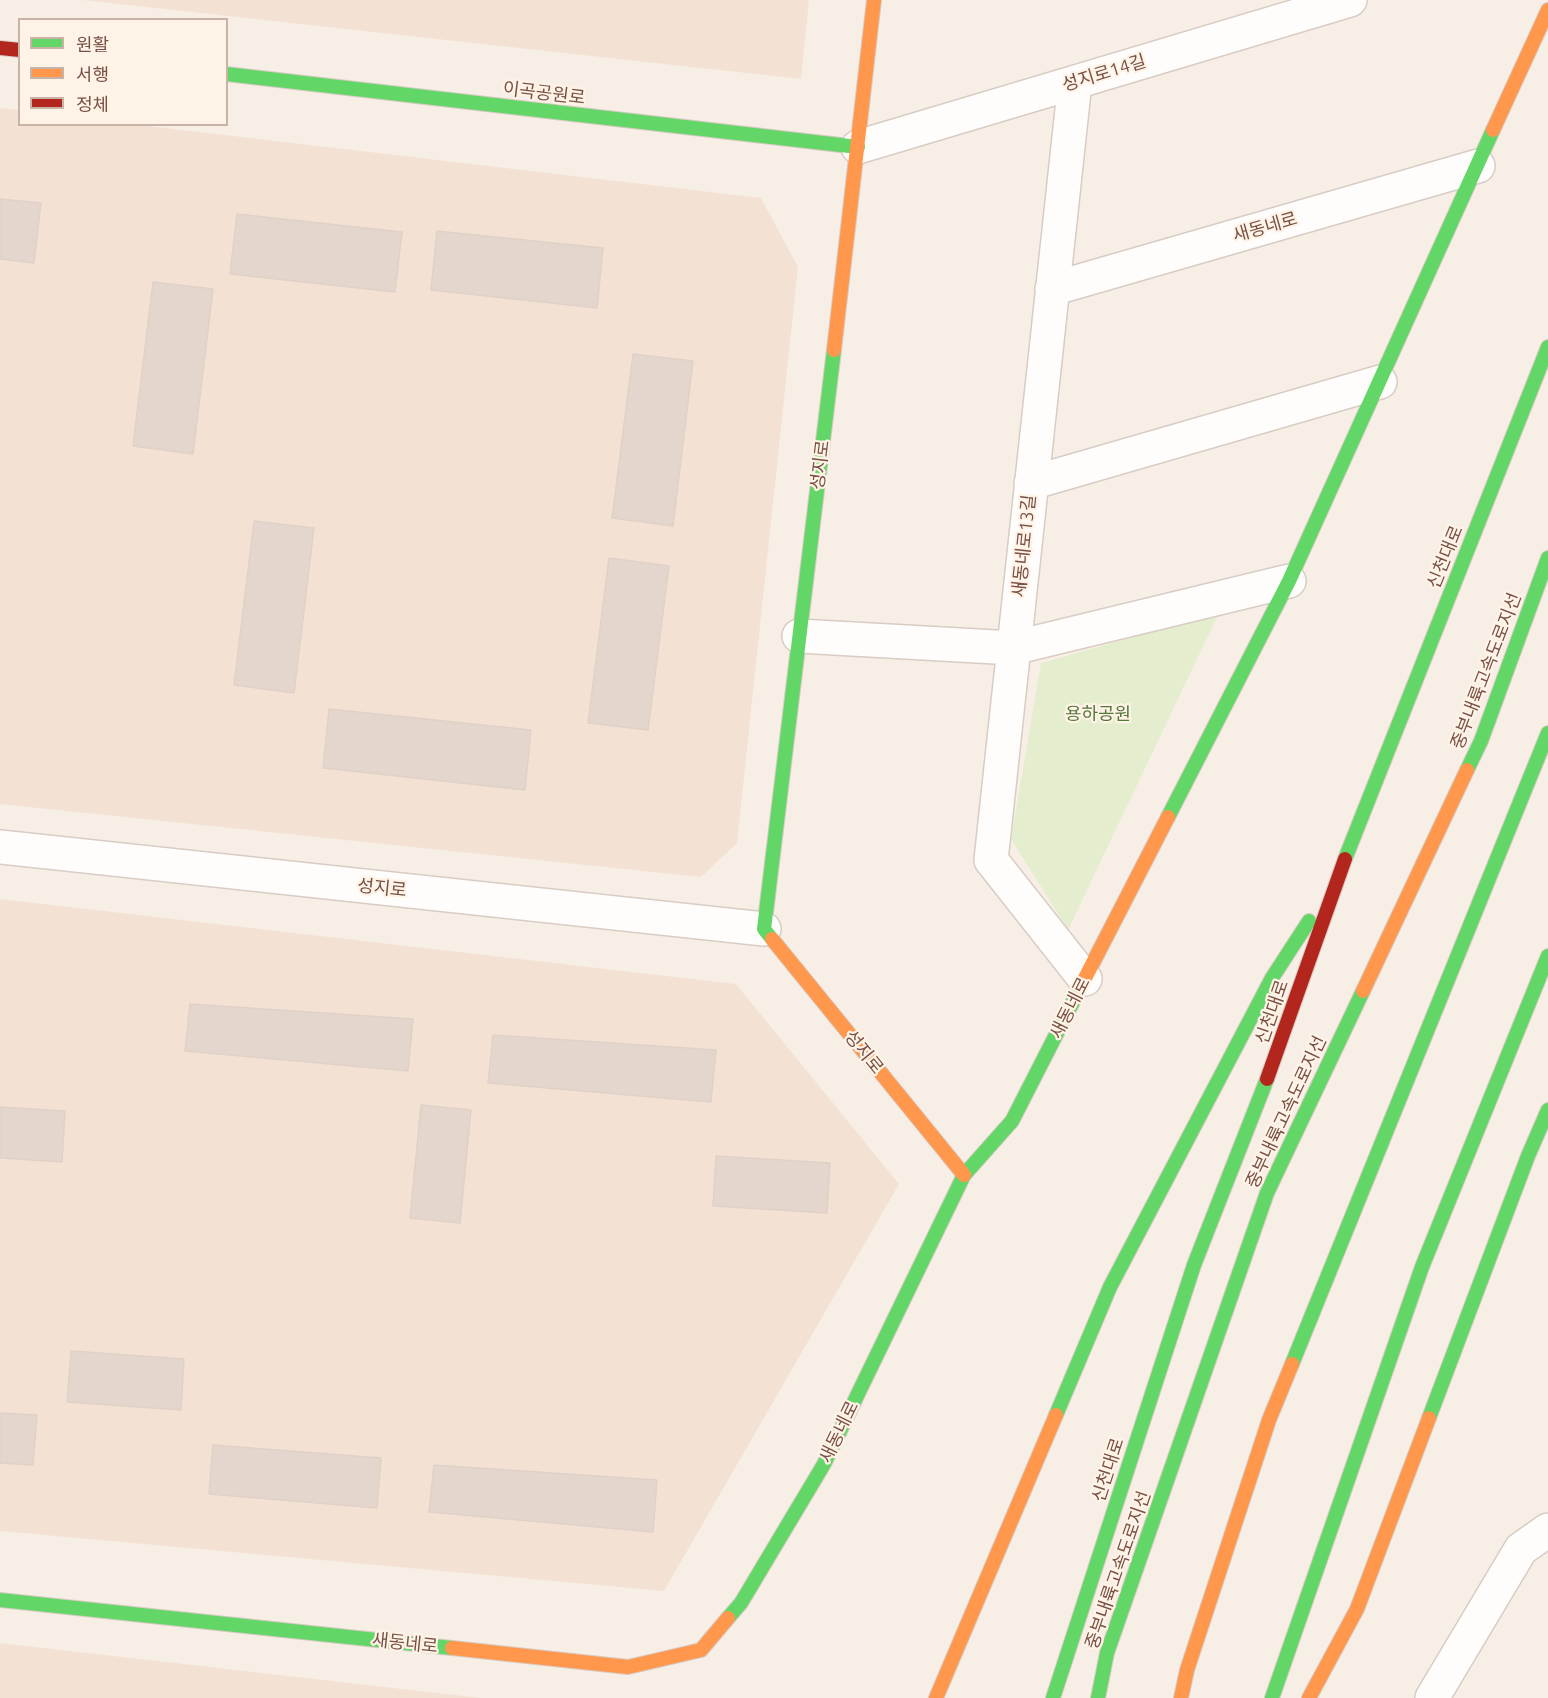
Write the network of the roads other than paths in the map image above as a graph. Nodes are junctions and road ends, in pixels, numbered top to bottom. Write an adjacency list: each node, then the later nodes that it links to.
1 (874, 0): 8 (main road, 성지로)
2 (1350, 0): 7 (street, 성지로14길)
3 (1548, 10): 9 (main road, 새동네로)
4 (0, 48): 5 (main road)
5 (18, 50)
6 (228, 74): 8 (main road, 이곡공원로)
7 (1075, 82): 8 (street, 성지로14길); 10 (street, 새동네로13길)
8 (858, 147): 16 (main road, 성지로)
9 (1478, 166): 10 (street, 새동네로); 12 (main road, 새동네로)
10 (1052, 289): 13 (street, 새동네로13길)
11 (1548, 346): 20 (main road, 신천대로)
12 (1380, 382): 13 (street); 15 (main road, 새동네로)
13 (1031, 483): 17 (street, 새동네로13길)
14 (1548, 558): 30 (main road, 중부내륙고속도로지선)
15 (1289, 581): 17 (street); 23 (main road, 새동네로)
16 (799, 636): 17 (street); 21 (main road, 성지로)
17 (1013, 648): 23 (street, 새동네로13길)
18 (1548, 733): 31 (main road)
19 (0, 847): 21 (street, 성지로)
20 (1336, 880): 28 (main road); 29 (main road, 신천대로)
21 (764, 929): 25 (main road, 성지로)
22 (1548, 956): 32 (main road)
23 (1085, 979): 25 (main road, 새동네로)
24 (1548, 1110): 33 (main road)
25 (964, 1174): 27 (main road, 새동네로)
26 (1548, 1530): 34 (street)
27 (0, 1600)
28 (936, 1698)
29 (1053, 1698)
30 (1098, 1698)
31 (1181, 1698)
32 (1272, 1698)
33 (1309, 1698)
34 (1432, 1698)

